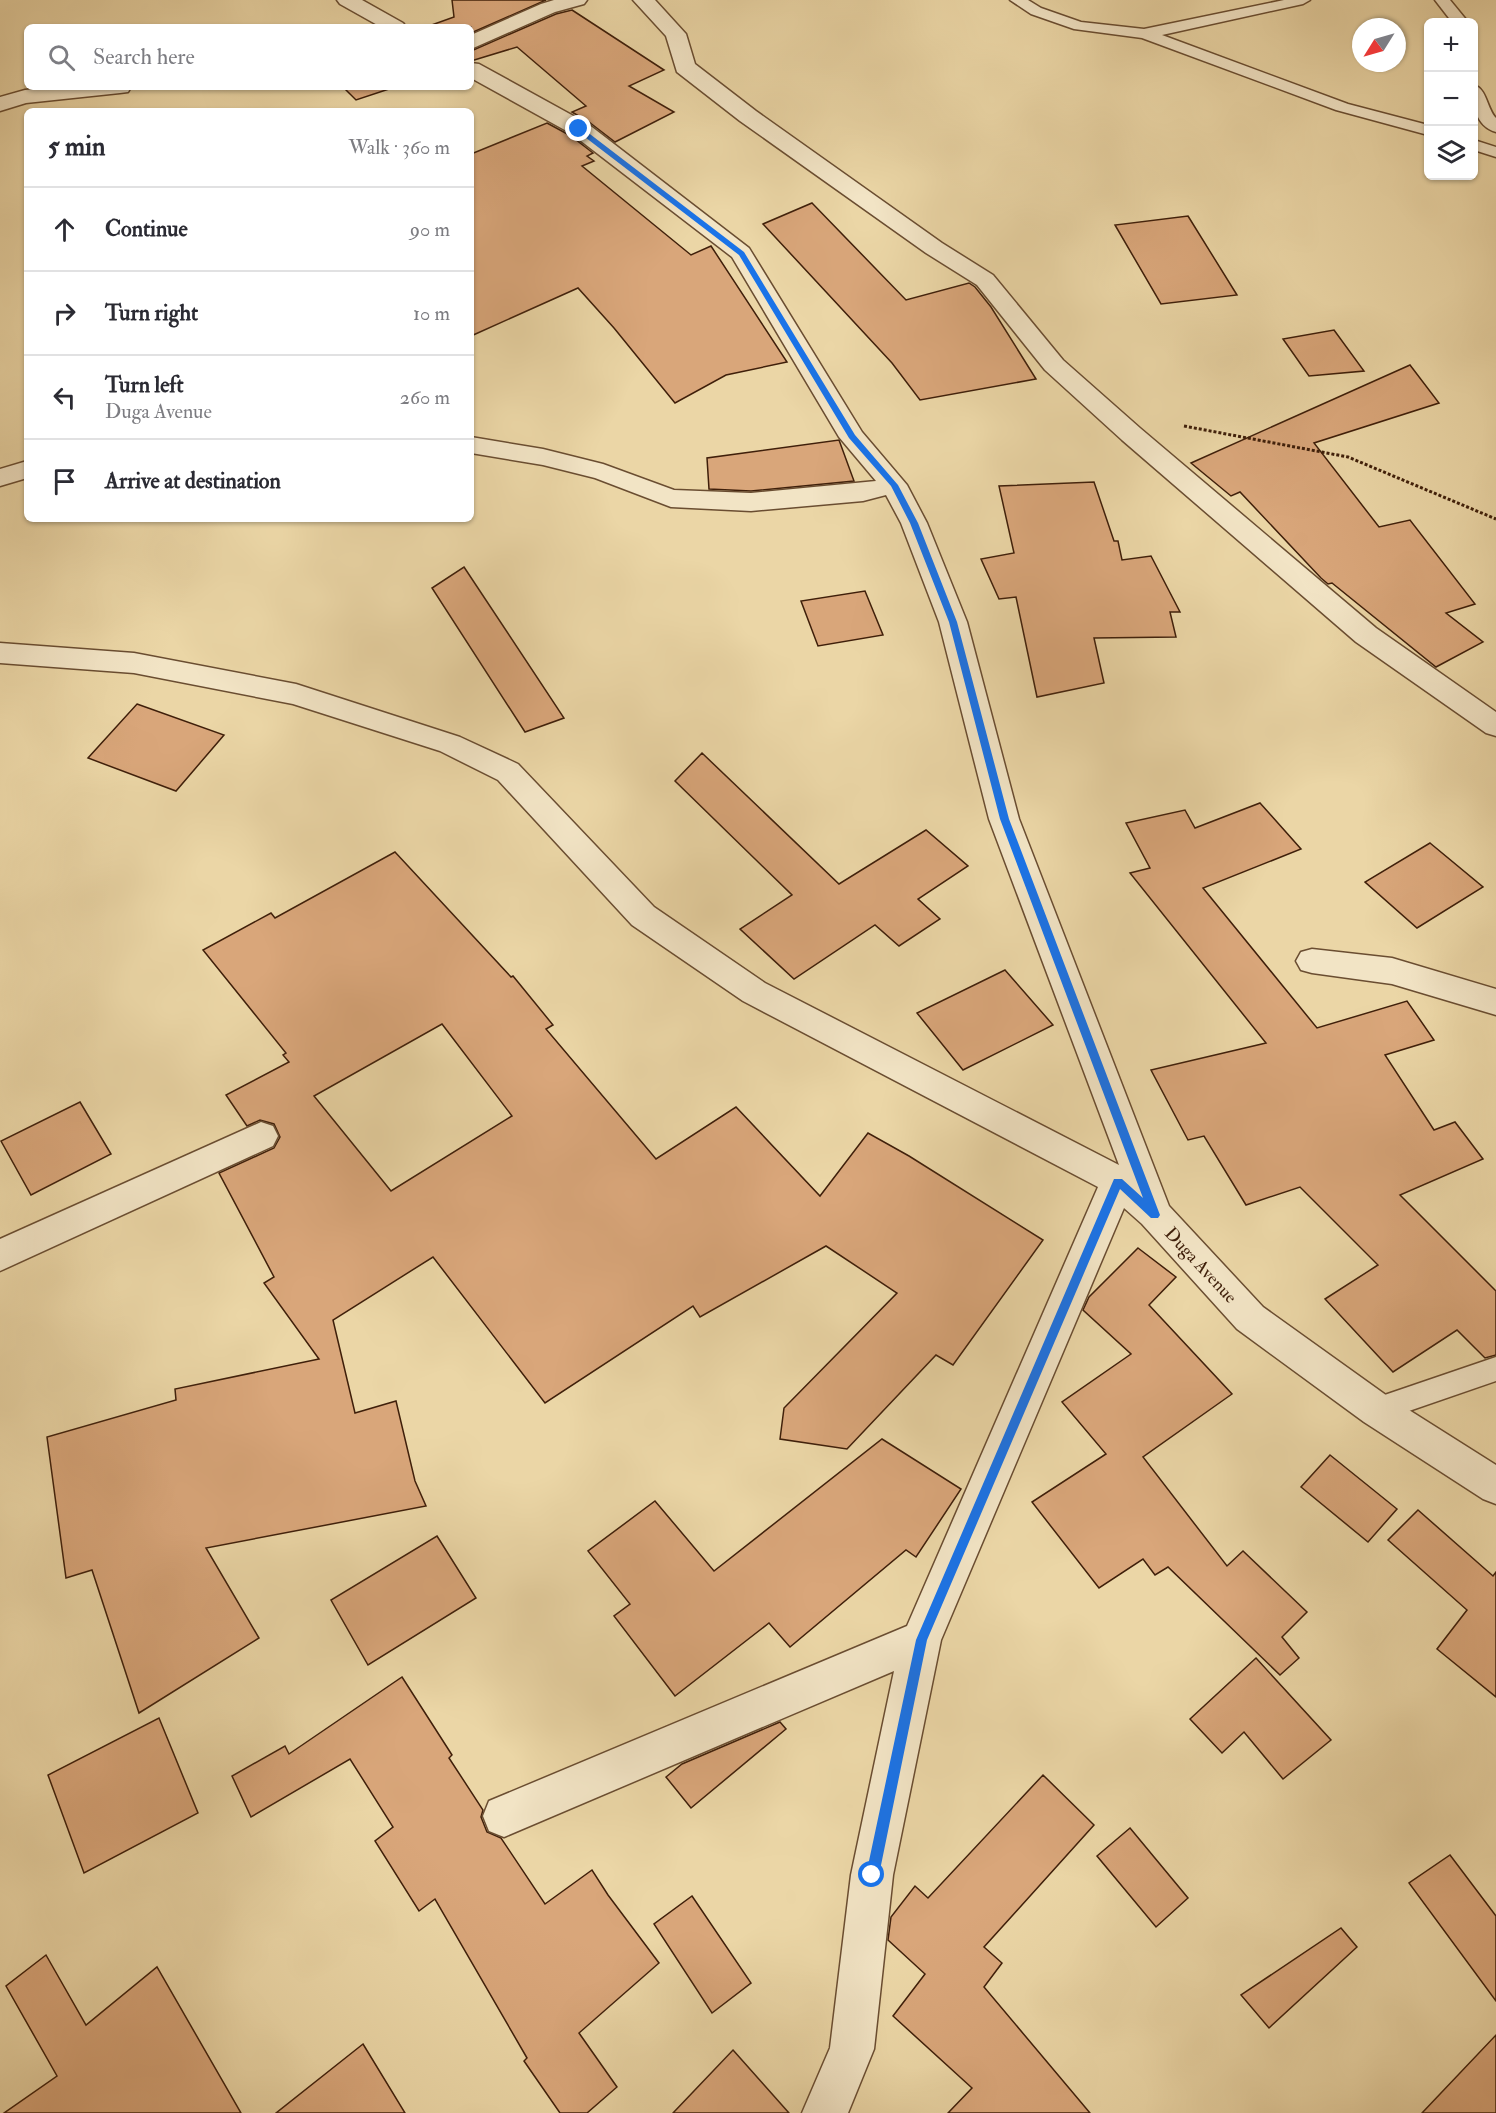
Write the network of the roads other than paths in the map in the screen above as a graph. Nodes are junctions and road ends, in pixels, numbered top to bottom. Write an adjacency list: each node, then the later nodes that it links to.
1 (325, 0): 7 (street)
2 (577, 0): 11 (street)
3 (643, 0): 25 (street)
4 (1017, 0): 10 (lane)
5 (1303, 0): 10 (lane)
6 (1442, 0): 8 (lane)
7 (342, 9): 9 (street)
8 (1457, 18)
9 (387, 24)
10 (1144, 34): 17 (lane)
11 (474, 42)
12 (474, 71): 23 (street, Duga Avenue)
13 (92, 90): 15 (street)
14 (1478, 101): 16 (lane)
15 (0, 104)
16 (1496, 127)
17 (1424, 129)
18 (1478, 147): 19 (lane)
19 (1496, 152)
20 (474, 446): 23 (street)
21 (24, 470): 22 (street)
22 (0, 478)
23 (894, 485): 30 (street, Duga Avenue)
24 (0, 653): 29 (street)
25 (1496, 726)
26 (1312, 961): 27 (street)
27 (1496, 1002)
28 (261, 1136): 31 (street)
29 (1118, 1182): 30 (street); 35 (street)
30 (1155, 1215): 33 (street, Duga Avenue)
31 (0, 1256)
32 (1496, 1369): 33 (lane)
33 (1377, 1410): 34 (street, Duga Avenue)
34 (1496, 1486)
35 (921, 1640): 36 (street); 37 (street)
36 (504, 1816)
37 (825, 2113)

